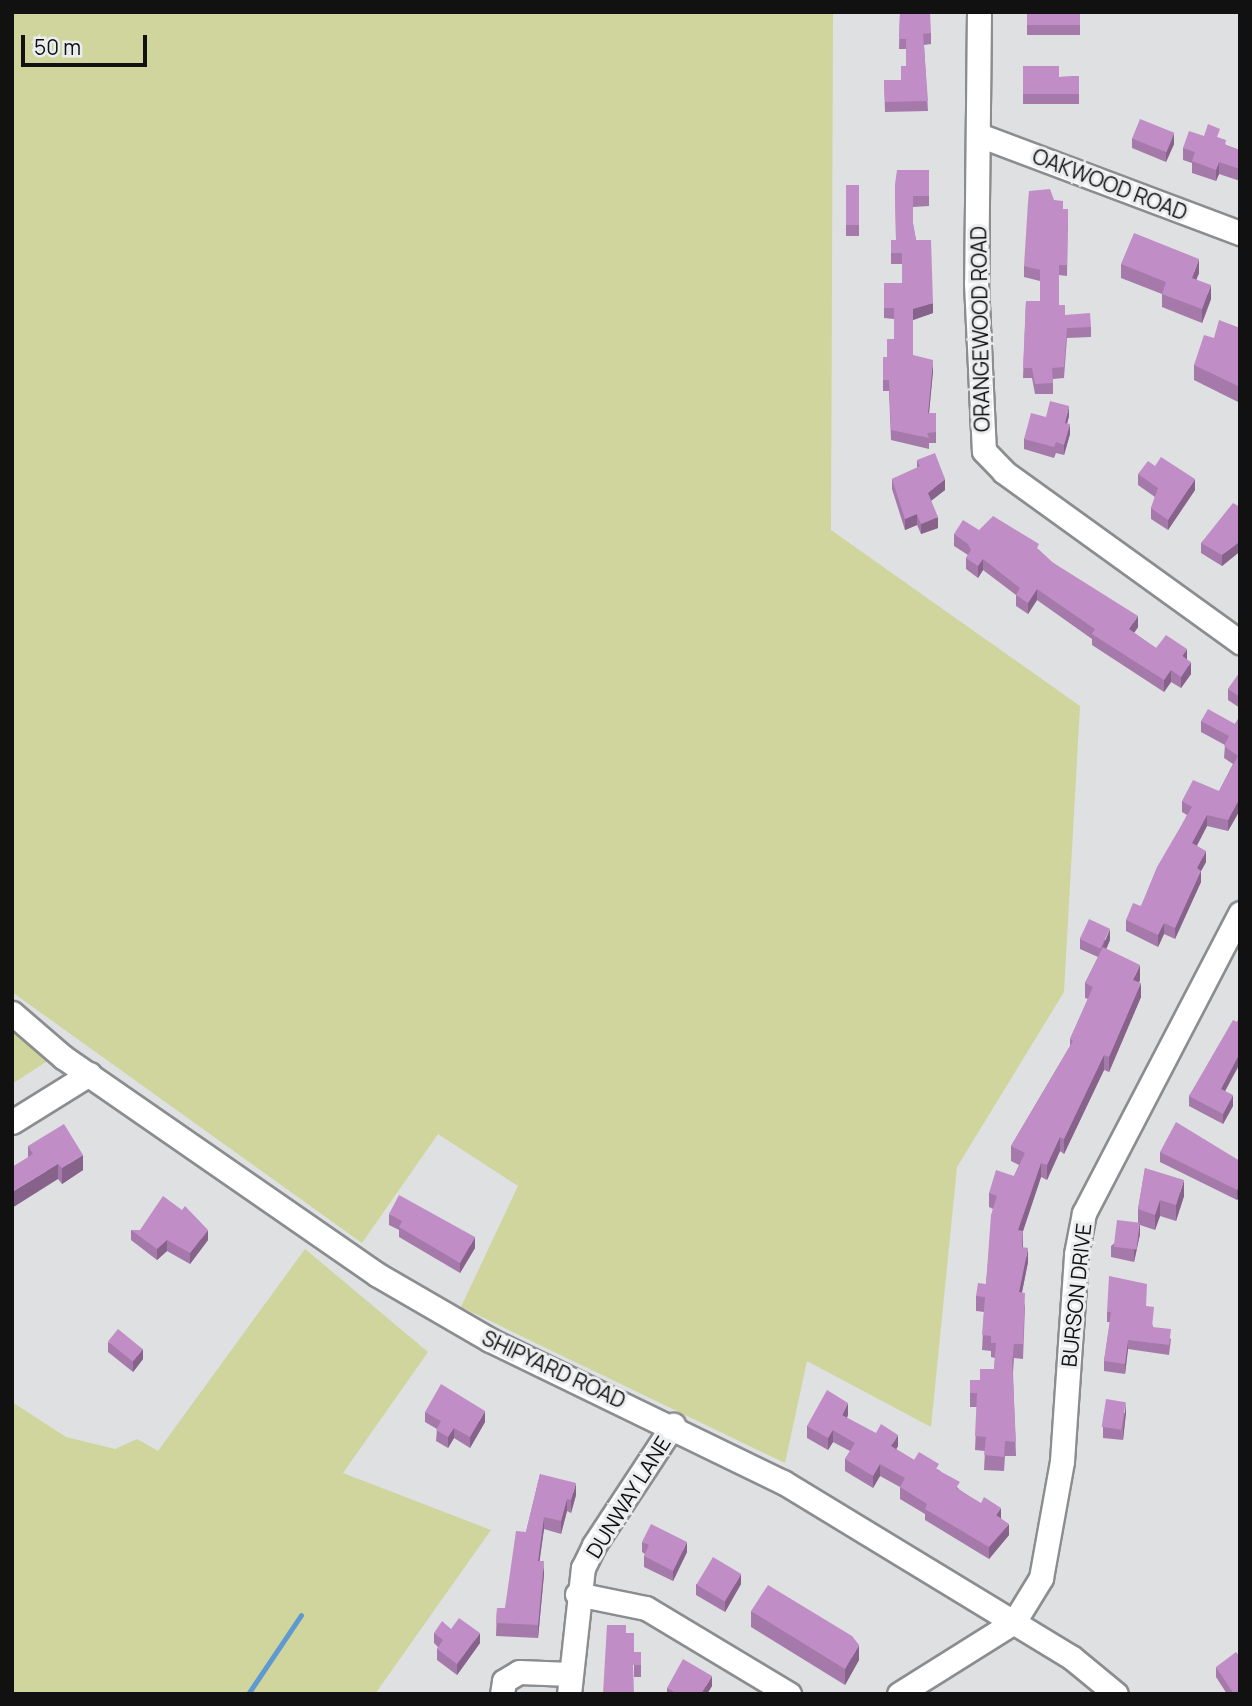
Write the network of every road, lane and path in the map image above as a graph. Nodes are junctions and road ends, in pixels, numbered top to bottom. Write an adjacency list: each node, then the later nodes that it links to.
1 (979, 12): 2 (street, ORANGEWOOD ROAD)
2 (979, 135): 3 (street, OAKWOOD ROAD); 4 (street, ORANGEWOOD ROAD)
3 (1240, 233)
4 (1240, 642)
5 (1240, 913): 11 (street, BURSON DRIVE)
6 (12, 1013): 7 (street, SHIPYARD ROAD)
7 (89, 1074): 8 (street); 9 (street, SHIPYARD ROAD)
8 (12, 1122)
9 (673, 1425): 10 (street, DUNWAY LANE); 11 (street, SHIPYARD ROAD)
10 (577, 1594): 12 (street, DUNWAY LANE); 14 (street)
11 (1014, 1622): 15 (street); 16 (street, SHIPYARD ROAD)
12 (570, 1684): 13 (street)
13 (502, 1694)
14 (789, 1694)
15 (899, 1694)
16 (1116, 1694)

